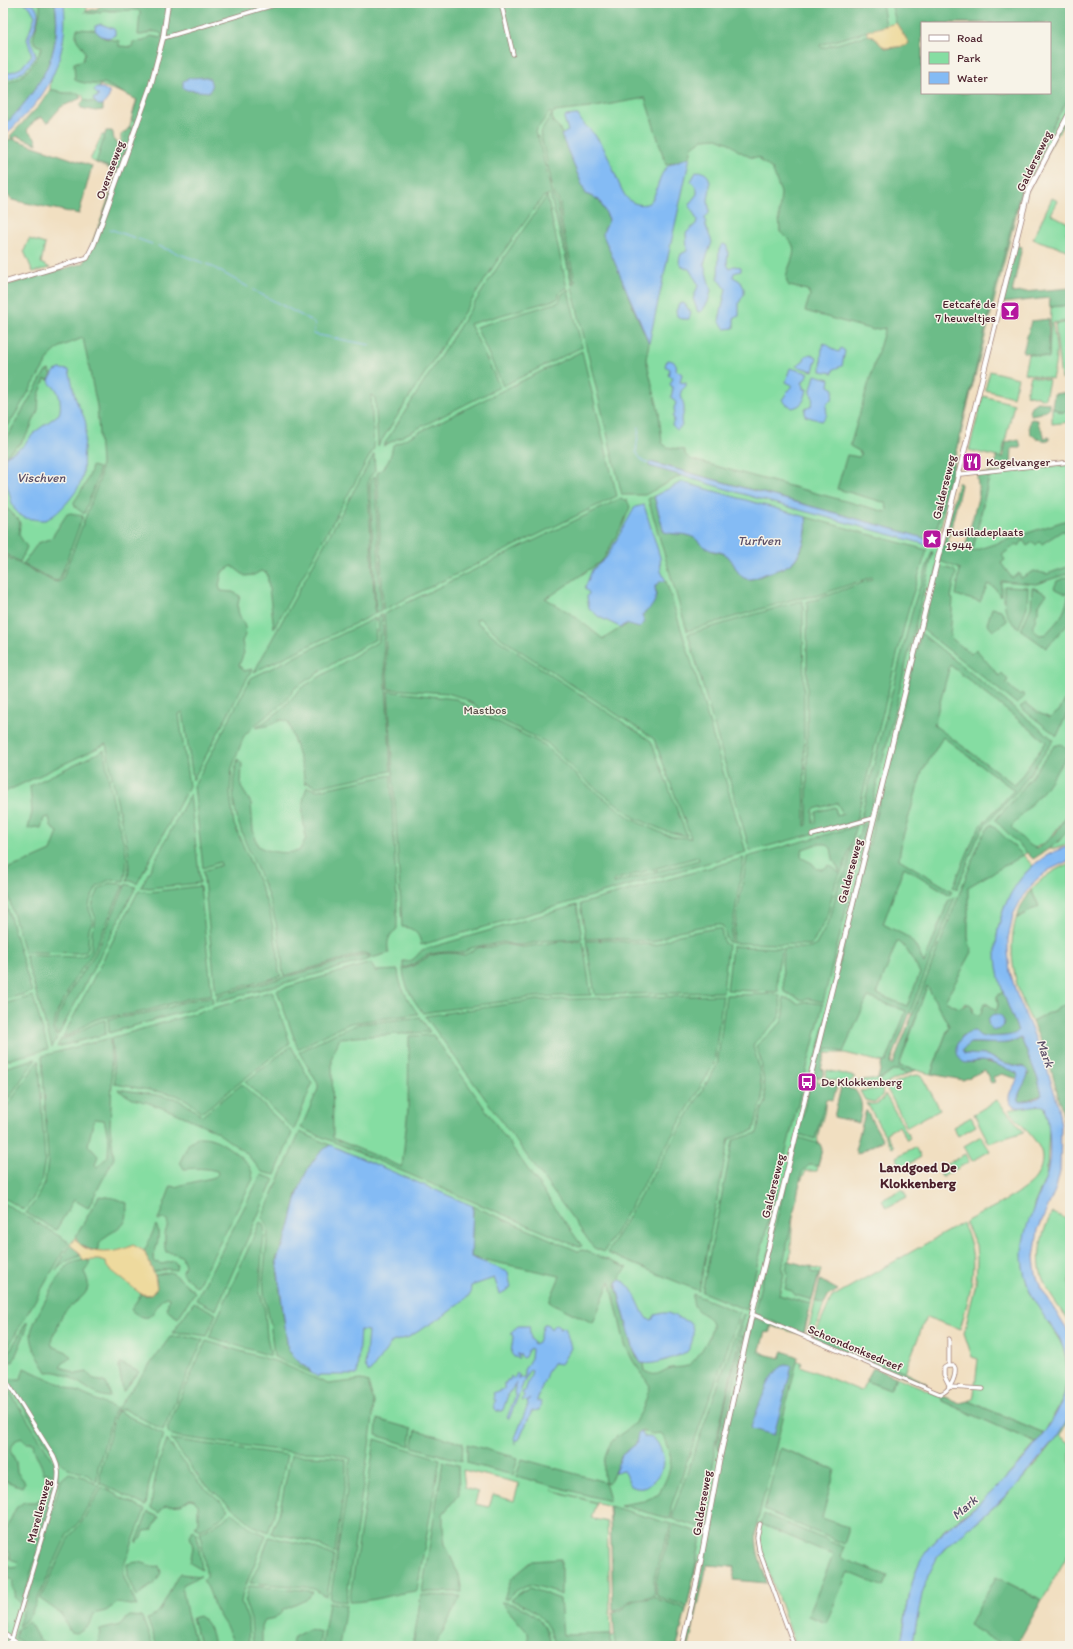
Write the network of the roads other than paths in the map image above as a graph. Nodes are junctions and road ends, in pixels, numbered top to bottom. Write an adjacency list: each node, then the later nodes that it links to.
1 (168, 3): 4 (street, Overaseweg)
2 (281, 3): 4 (street)
3 (501, 3): 5 (street)
4 (163, 38): 7 (street, Overaseweg)
5 (514, 54)
6 (1070, 112): 9 (street, Galderseweg)
7 (3, 283)
8 (1070, 462): 9 (street)
9 (958, 473): 10 (street, Galderseweg)
10 (874, 818): 11 (street); 12 (street, Galderseweg)
11 (812, 835)
12 (752, 1314): 16 (street, Schoondonksedreef); 23 (street, Galderseweg)
13 (949, 1339): 14 (street)
14 (949, 1366): 16 (street); 16 (street)
15 (3, 1375): 20 (street, Marellenweg)
16 (949, 1386): 17 (street, Schoondonksedreef)
17 (983, 1389)
18 (760, 1524): 24 (street)
19 (3, 1633): 20 (street)
20 (12, 1639): 21 (street); 22 (street)
21 (6, 1646)
22 (22, 1646)
23 (682, 1646)
24 (794, 1646)

